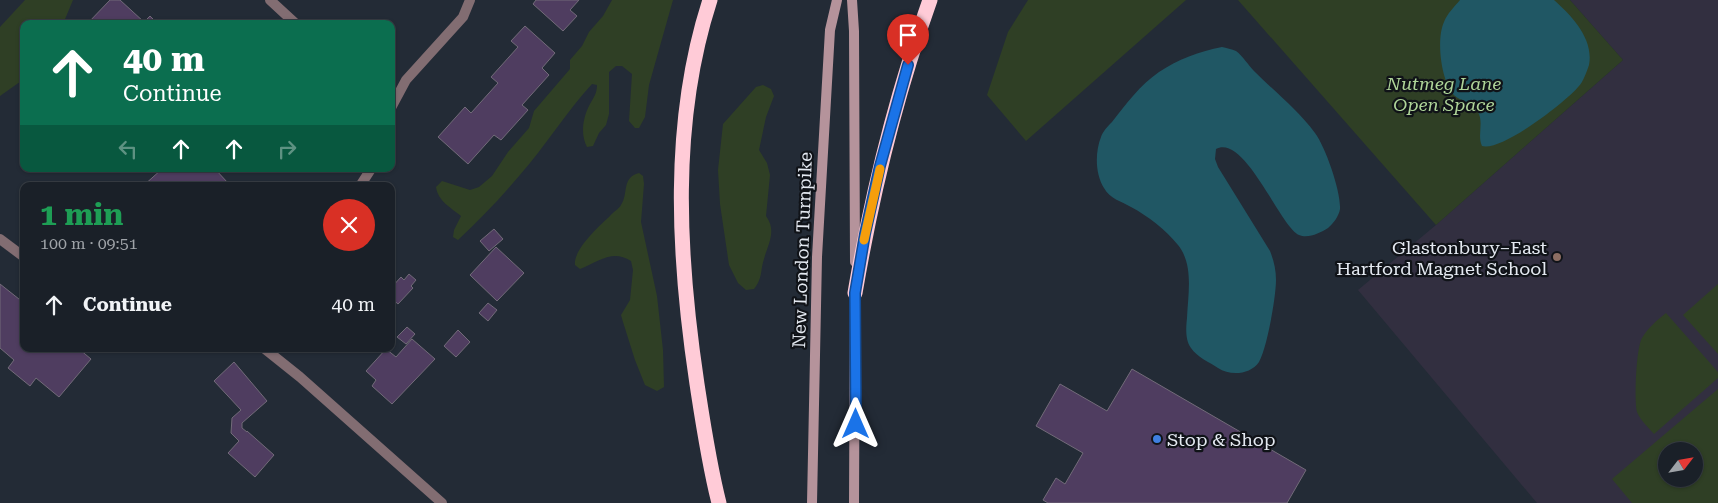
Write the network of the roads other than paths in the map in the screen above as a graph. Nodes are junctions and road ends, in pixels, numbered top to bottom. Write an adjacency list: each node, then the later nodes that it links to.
1 (270, 0): 7 (street)
2 (470, 0): 8 (street)
3 (710, 0): 14 (highway)
4 (837, 0): 15 (street, New London Turnpike)
5 (852, 0): 11 (street)
6 (930, 0): 11 (highway)
7 (292, 20)
8 (395, 100)
9 (0, 239): 10 (street)
10 (20, 255)
11 (855, 293): 16 (street)
12 (269, 352): 13 (street)
13 (442, 503)
14 (719, 503)
15 (812, 503)
16 (854, 503)

